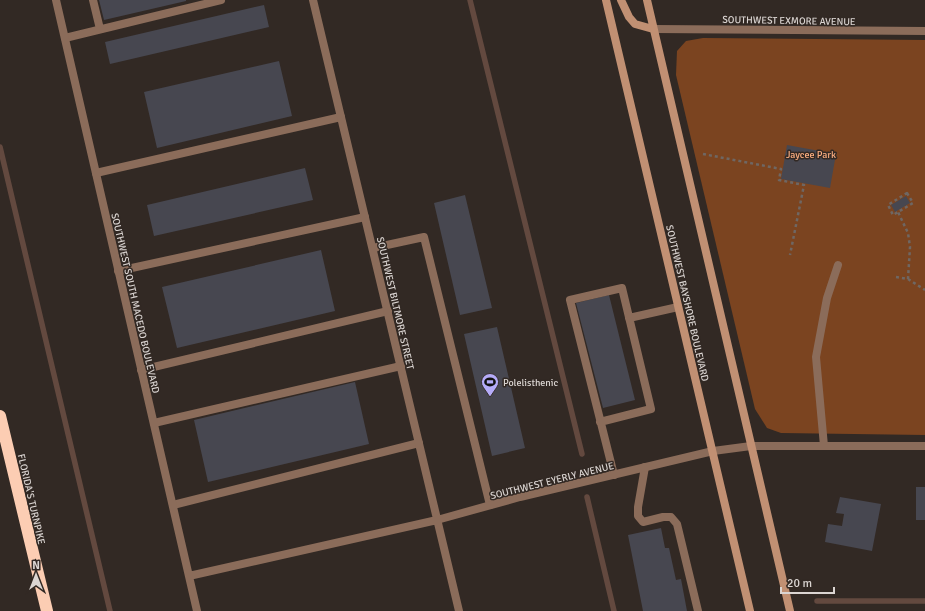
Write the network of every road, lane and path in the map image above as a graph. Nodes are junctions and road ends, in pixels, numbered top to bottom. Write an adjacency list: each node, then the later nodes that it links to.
1 (56, 0): 11 (street, SOUTHWEST SOUTH MACEDO BOULEVARD)
2 (93, 0): 9 (street)
3 (221, 0): 9 (street)
4 (313, 0): 12 (street, SOUTHWEST BILTMORE STREET)
5 (606, 0): 24 (main road, SOUTHWEST BAYSHORE BOULEVARD)
6 (621, 0): 8 (main road)
7 (646, 0): 8 (main road)
8 (653, 29): 10 (street, SOUTHWEST EXMORE AVENUE); 33 (main road)
9 (100, 30): 11 (street)
10 (925, 31)
11 (64, 38): 14 (street, SOUTHWEST SOUTH MACEDO BOULEVARD)
12 (341, 117): 14 (street); 16 (street, SOUTHWEST BILTMORE STREET)
13 (703, 154): 18 (path)
14 (96, 173): 20 (street, SOUTHWEST SOUTH MACEDO BOULEVARD)
15 (898, 212): 15 (path); 22 (path)
16 (365, 217): 17 (street, SOUTHWEST BILTMORE STREET); 20 (street)
17 (372, 248): 25 (street, SOUTHWEST BILTMORE STREET); 40 (street)
18 (790, 255)
19 (838, 265): 34 (street)
20 (118, 271): 28 (street, SOUTHWEST SOUTH MACEDO BOULEVARD)
21 (896, 277): 22 (path)
22 (908, 279): 23 (path)
23 (925, 290)
24 (678, 307): 26 (street); 36 (main road, SOUTHWEST BAYSHORE BOULEVARD)
25 (388, 312): 27 (street, SOUTHWEST BILTMORE STREET); 28 (street)
26 (629, 318): 30 (street); 30 (street)
27 (401, 366): 31 (street); 32 (street, SOUTHWEST BILTMORE STREET)
28 (141, 370): 31 (street, SOUTHWEST SOUTH MACEDO BOULEVARD)
29 (0, 416): 43 (highway, FLORIDA'S TURNPIKE)
30 (600, 422): 38 (street)
31 (154, 423): 39 (street, SOUTHWEST SOUTH MACEDO BOULEVARD)
32 (419, 443): 39 (street); 41 (street, SOUTHWEST BILTMORE STREET)
33 (751, 446): 34 (street, SOUTHWEST EYERLY AVENUE); 36 (street, SOUTHWEST EYERLY AVENUE); 48 (main road)
34 (824, 446): 35 (street, SOUTHWEST EYERLY AVENUE)
35 (925, 446)
36 (713, 452): 37 (street, SOUTHWEST EYERLY AVENUE); 47 (main road, SOUTHWEST BAYSHORE BOULEVARD)
37 (645, 467): 38 (street, SOUTHWEST EYERLY AVENUE); 46 (street)
38 (614, 475): 40 (street, SOUTHWEST EYERLY AVENUE)
39 (173, 505): 42 (street, SOUTHWEST SOUTH MACEDO BOULEVARD)
40 (490, 505): 41 (street, SOUTHWEST EYERLY AVENUE)
41 (437, 520): 42 (street, SOUTHWEST EYERLY AVENUE); 45 (street, SOUTHWEST BILTMORE STREET)
42 (189, 576): 44 (street, SOUTHWEST SOUTH MACEDO BOULEVARD)
43 (47, 611)
44 (197, 611)
45 (459, 611)
46 (698, 611)
47 (750, 611)
48 (790, 611)

